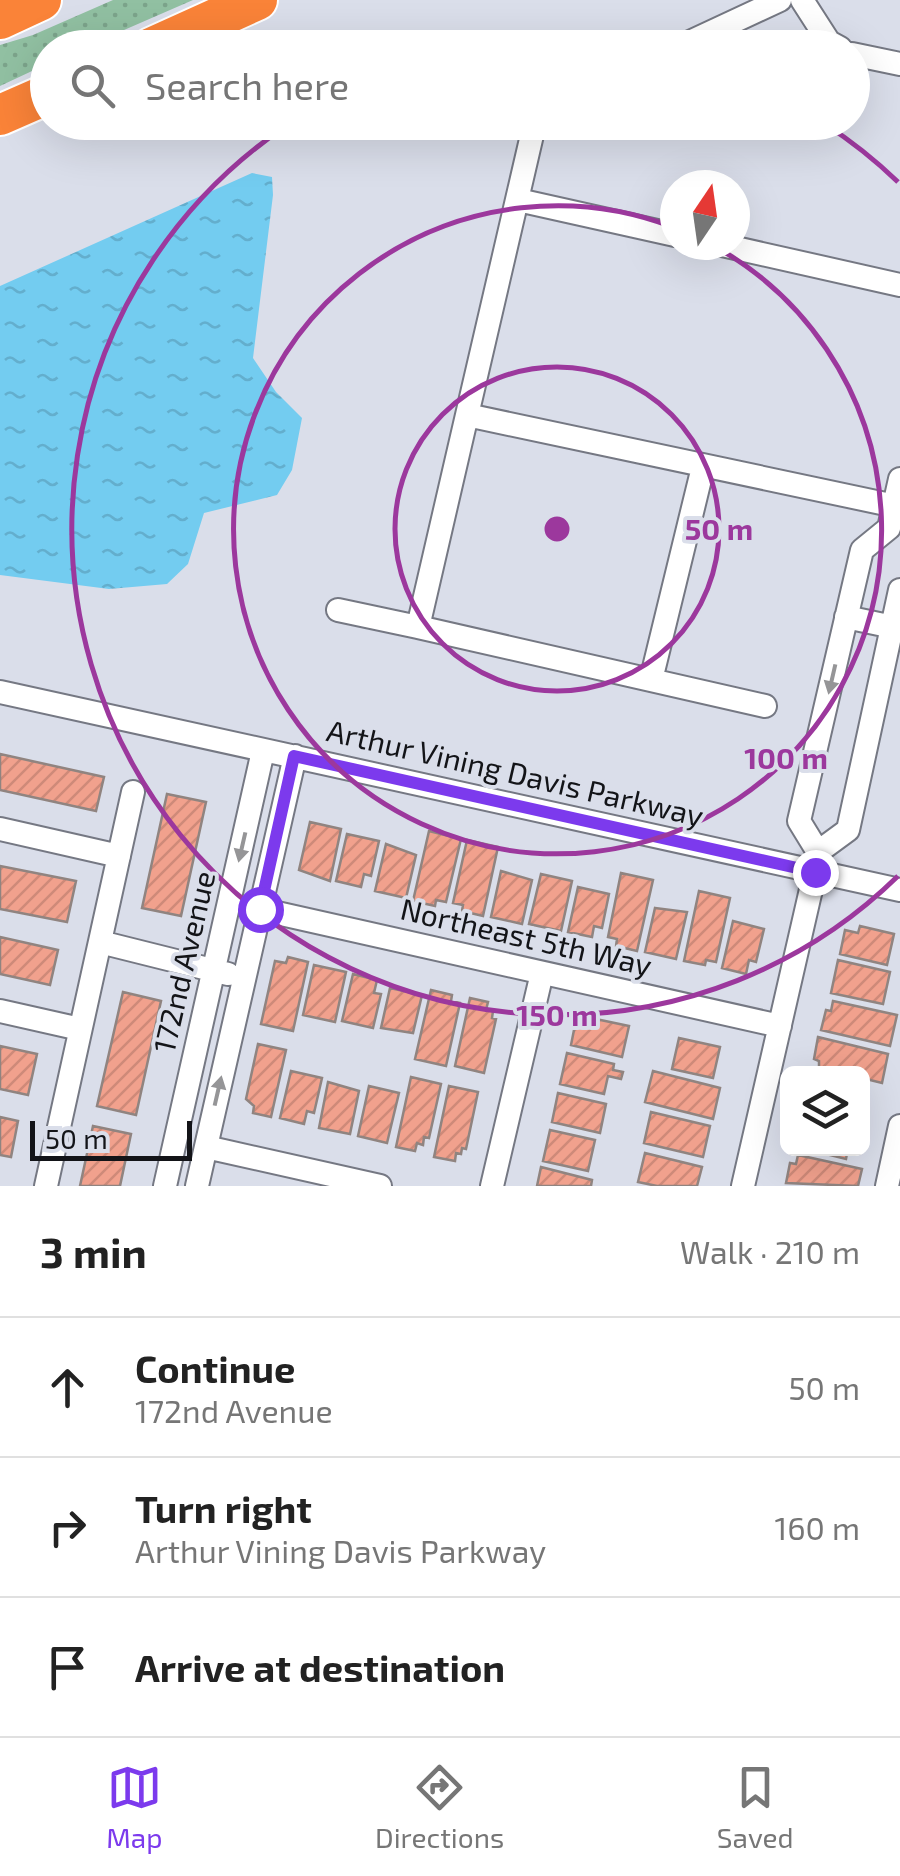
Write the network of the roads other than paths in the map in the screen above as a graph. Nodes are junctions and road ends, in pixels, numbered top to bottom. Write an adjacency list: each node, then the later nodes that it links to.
1 (41, 0): 5 (highway)
2 (257, 0): 6 (highway)
3 (780, 0): 7 (street)
4 (802, 0): 8 (street)
5 (0, 19)
6 (191, 30)
7 (716, 30)
8 (821, 30)
9 (870, 58): 10 (street)
10 (900, 64)
11 (30, 102): 12 (highway)
12 (0, 115)
13 (532, 140): 14 (street)
14 (518, 200): 15 (street); 18 (street)
15 (660, 232)
16 (750, 251): 17 (street)
17 (900, 285)
18 (468, 415): 19 (street); 25 (street)
19 (702, 467): 21 (street); 27 (street)
20 (900, 479): 21 (street)
21 (896, 522): 24 (street)
22 (900, 590): 26 (street)
23 (338, 610): 25 (street)
24 (846, 617): 26 (street); 35 (street, one-way to 35)
25 (418, 627): 27 (street)
26 (892, 627): 35 (street)
27 (651, 680): 29 (street)
28 (0, 692): 30 (street, Arthur Vining Davis Parkway)
29 (765, 706)
30 (263, 752): 31 (street, Arthur Vining Davis Parkway); 39 (street, 172nd Avenue, one-way to 39)
31 (294, 756): 35 (street, Arthur Vining Davis Parkway); 37 (street, 172nd Avenue)
32 (133, 792): 34 (street)
33 (0, 830): 34 (street)
34 (119, 856): 38 (street)
35 (816, 862): 36 (street, Arthur Vining Davis Parkway); 43 (street)
36 (900, 890)
37 (260, 909): 40 (street, Northeast 5th Way); 41 (street, 172nd Avenue)
38 (100, 942): 39 (street); 44 (street)
39 (214, 970): 41 (street); 48 (street, 172nd Avenue)
40 (542, 973): 43 (street, Northeast 5th Way); 51 (street)
41 (244, 979): 46 (street, 172nd Avenue, one-way to 41)
42 (0, 1011): 44 (street)
43 (780, 1026): 52 (street)
44 (80, 1028): 47 (street)
45 (900, 1126): 53 (street)
46 (206, 1147): 49 (street, 172nd Avenue); 50 (street)
47 (46, 1186)
48 (164, 1186)
49 (197, 1186)
50 (380, 1186)
51 (492, 1186)
52 (743, 1186)
53 (887, 1186)

